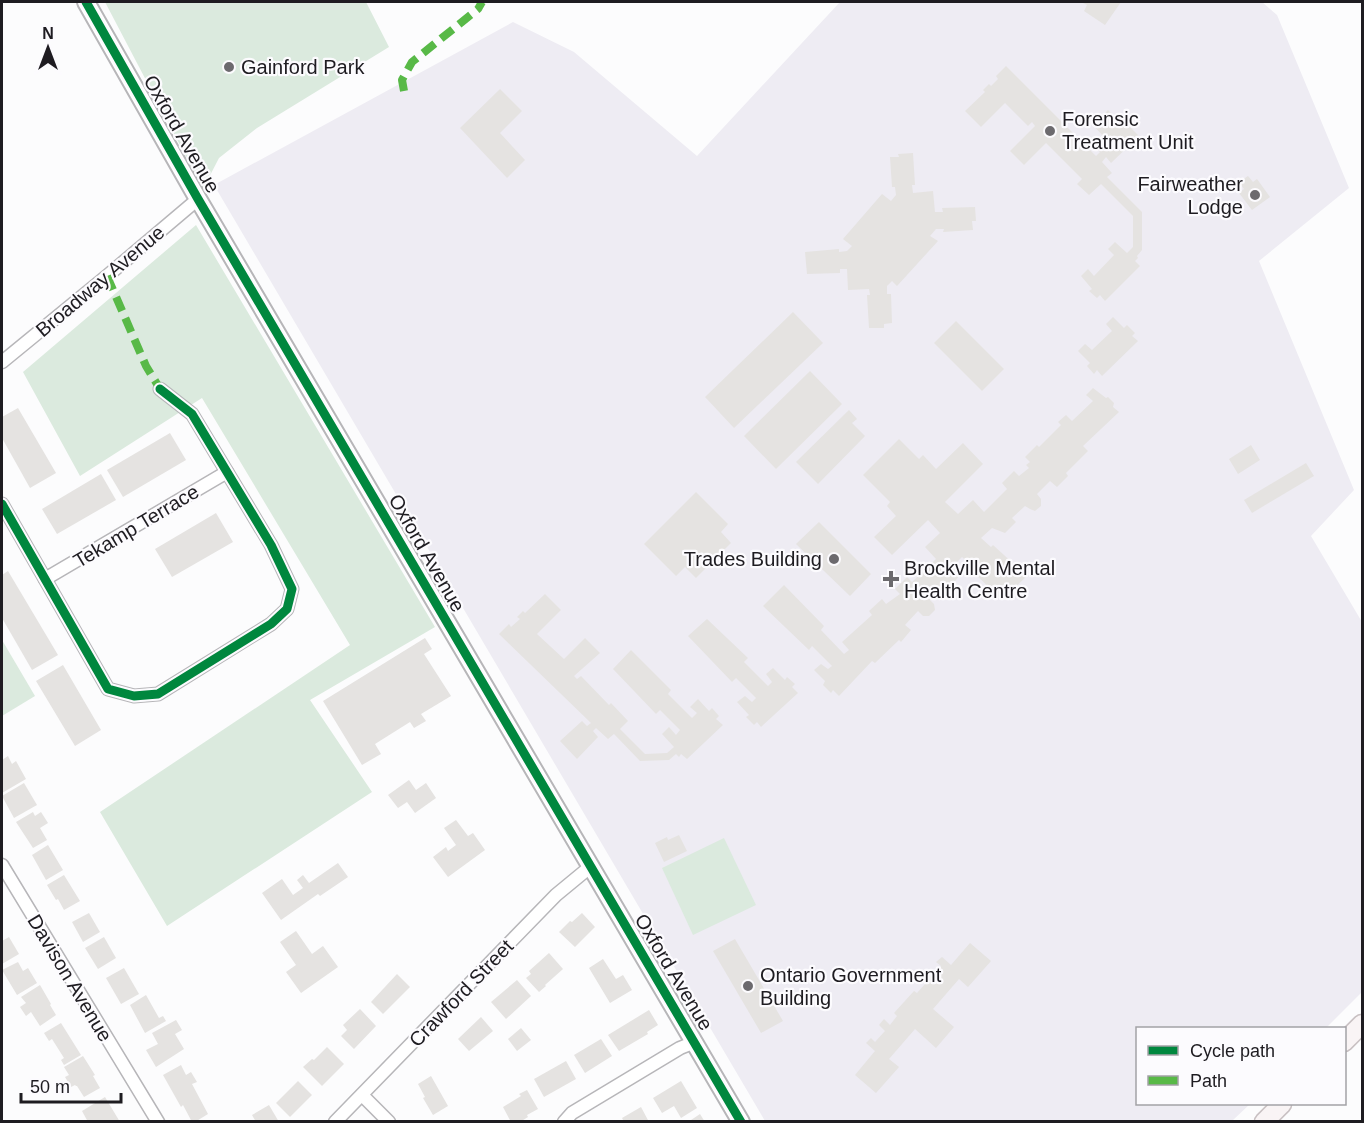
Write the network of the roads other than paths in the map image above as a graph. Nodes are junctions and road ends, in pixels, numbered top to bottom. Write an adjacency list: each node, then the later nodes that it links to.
1 (86, 2): 2 (street, Oxford Avenue)
2 (198, 199): 3 (street, Broadway Avenue); 9 (street, Oxford Avenue)
3 (2, 362)
4 (160, 389): 5 (street)
5 (227, 472): 7 (street, Tekamp Terrace); 7 (street)
6 (2, 504): 7 (street)
7 (45, 579)
8 (2, 865): 15 (street, Davison Avenue)
9 (590, 867): 12 (street, Oxford Avenue); 13 (street, Crawford Street)
10 (1362, 1024): 11 (main road)
11 (1346, 1040)
12 (695, 1042): 18 (street); 19 (street, Oxford Avenue)
13 (362, 1095): 16 (street, Crawford Street); 17 (street)
14 (1281, 1105): 20 (main road)
15 (158, 1122)
16 (335, 1122)
17 (389, 1122)
18 (564, 1122)
19 (741, 1122)
20 (1264, 1122)

